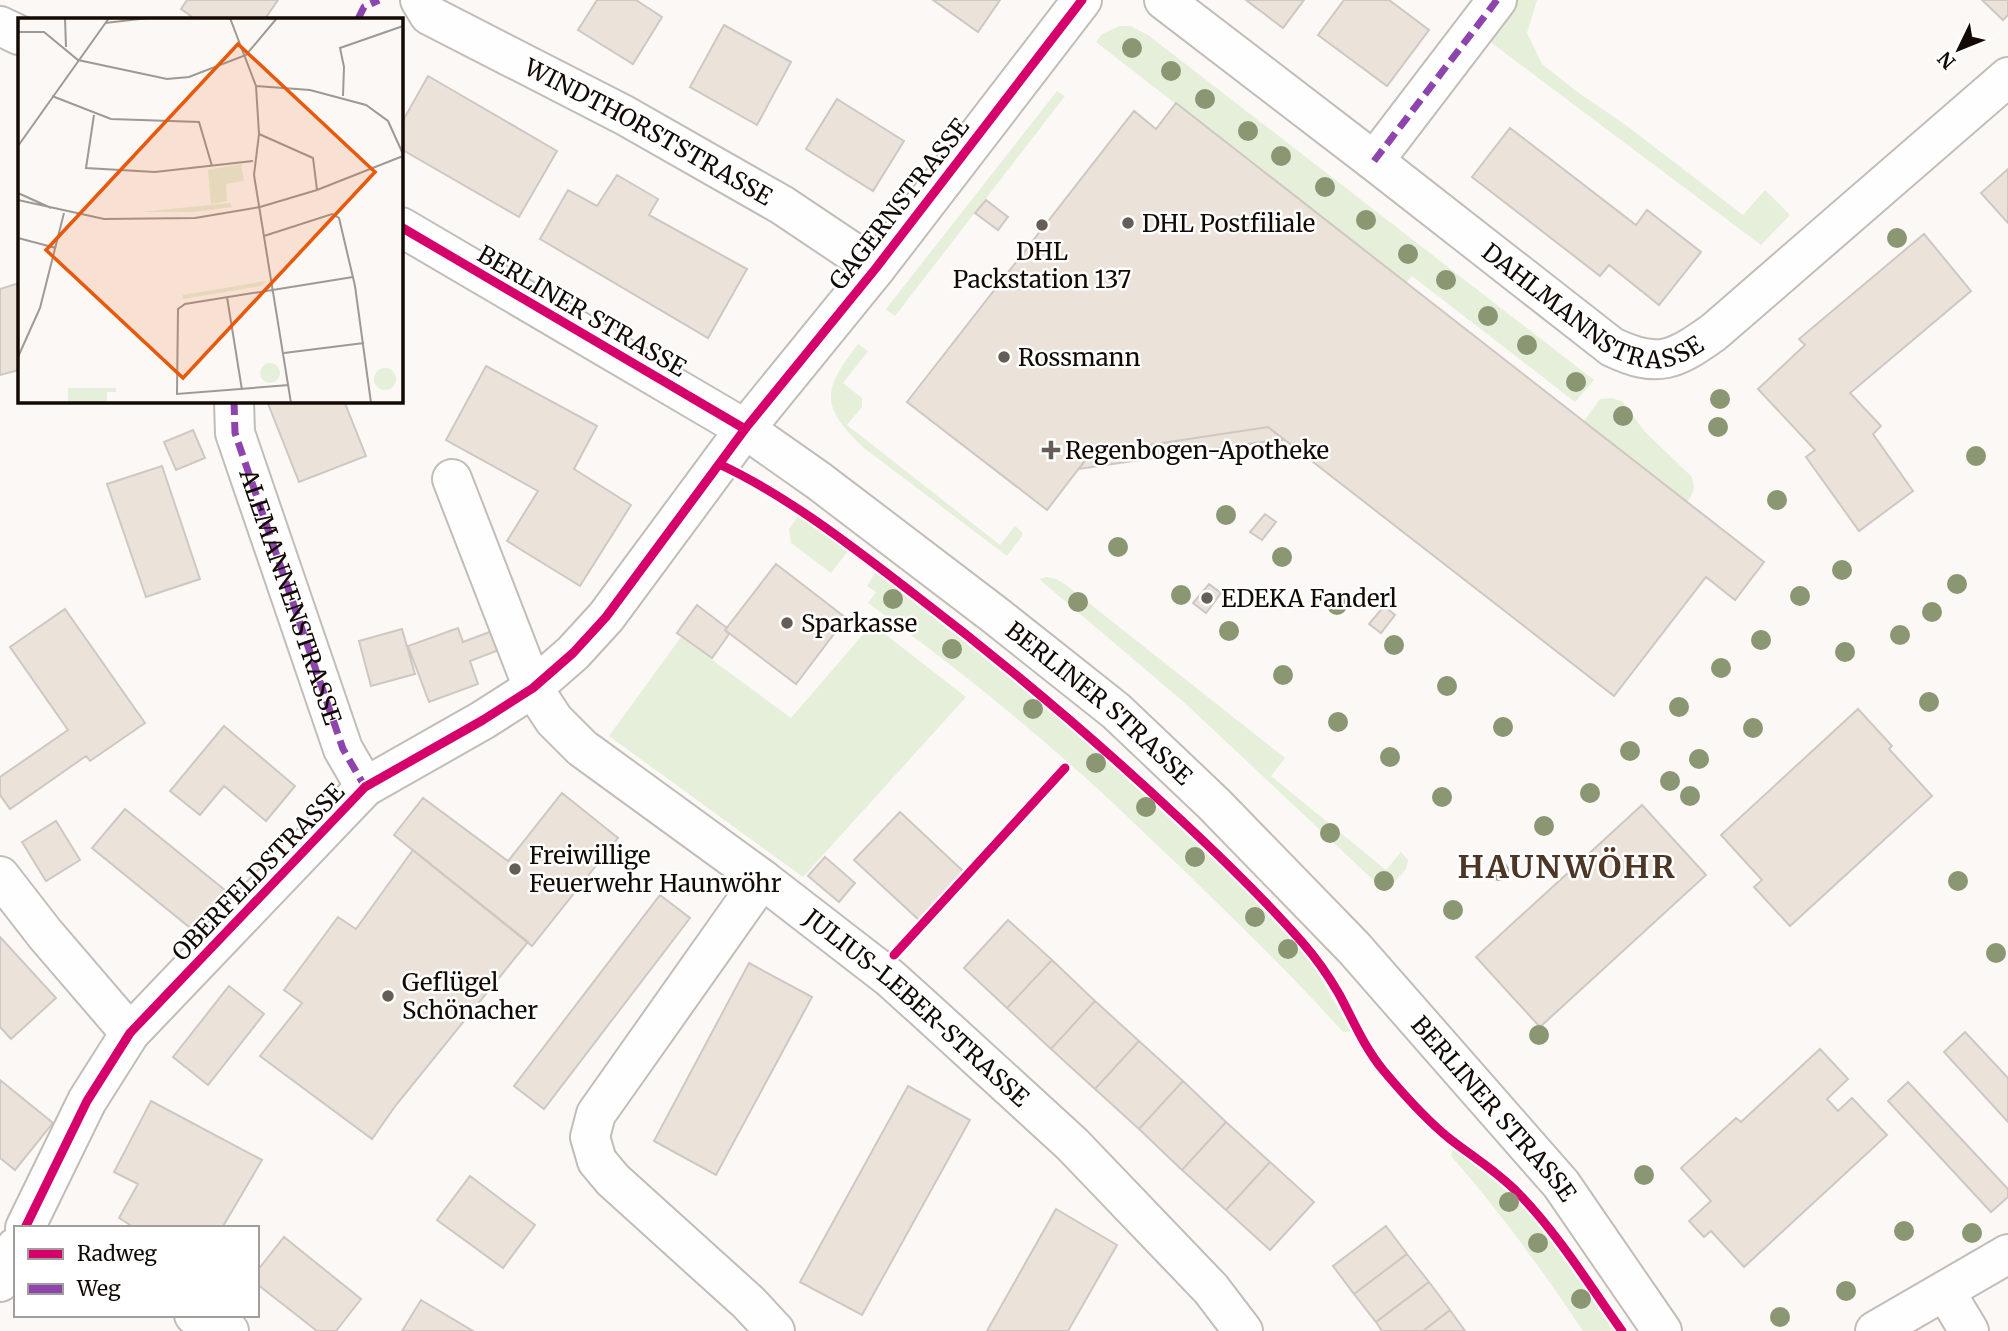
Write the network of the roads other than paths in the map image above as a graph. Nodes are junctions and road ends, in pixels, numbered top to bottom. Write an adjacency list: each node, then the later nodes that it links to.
1 (420, 0): 10 (street, WINDTHORSTSTRASSE)
2 (1082, 0): 10 (street, GAGERNSTRASSE)
3 (1164, 0): 8 (street, DAHLMANNSTRASSE)
4 (1497, 0): 8 (street)
5 (0, 26): 6 (street)
6 (18, 35)
7 (2008, 77): 8 (street, DAHLMANNSTRASSE)
8 (1374, 161)
9 (402, 228): 12 (street, BERLINER STRASSE)
10 (876, 268): 12 (street, GAGERNSTRASSE)
11 (234, 402): 15 (street, ALEMANNENSTRASSE)
12 (745, 429): 14 (street, OBERFELDSTRASSE); 28 (street, BERLINER STRASSE)
13 (452, 480): 14 (street, JULIUS-LEBER-STRASSE)
14 (533, 688): 15 (street, OBERFELDSTRASSE); 17 (street, JULIUS-LEBER-STRASSE)
15 (365, 787): 18 (street, OBERFELDSTRASSE)
16 (0, 876): 18 (street)
17 (762, 879): 26 (street); 27 (street, JULIUS-LEBER-STRASSE)
18 (130, 1033): 19 (street, OBERFELDSTRASSE)
19 (26, 1226)
20 (14, 1251): 22 (street)
21 (2008, 1254): 23 (street)
22 (0, 1282)
23 (1945, 1290): 29 (street); 30 (street)
24 (198, 1317): 25 (street)
25 (229, 1331)
26 (775, 1331)
27 (1243, 1331)
28 (1661, 1331)
29 (1875, 1331)
30 (1969, 1331)

